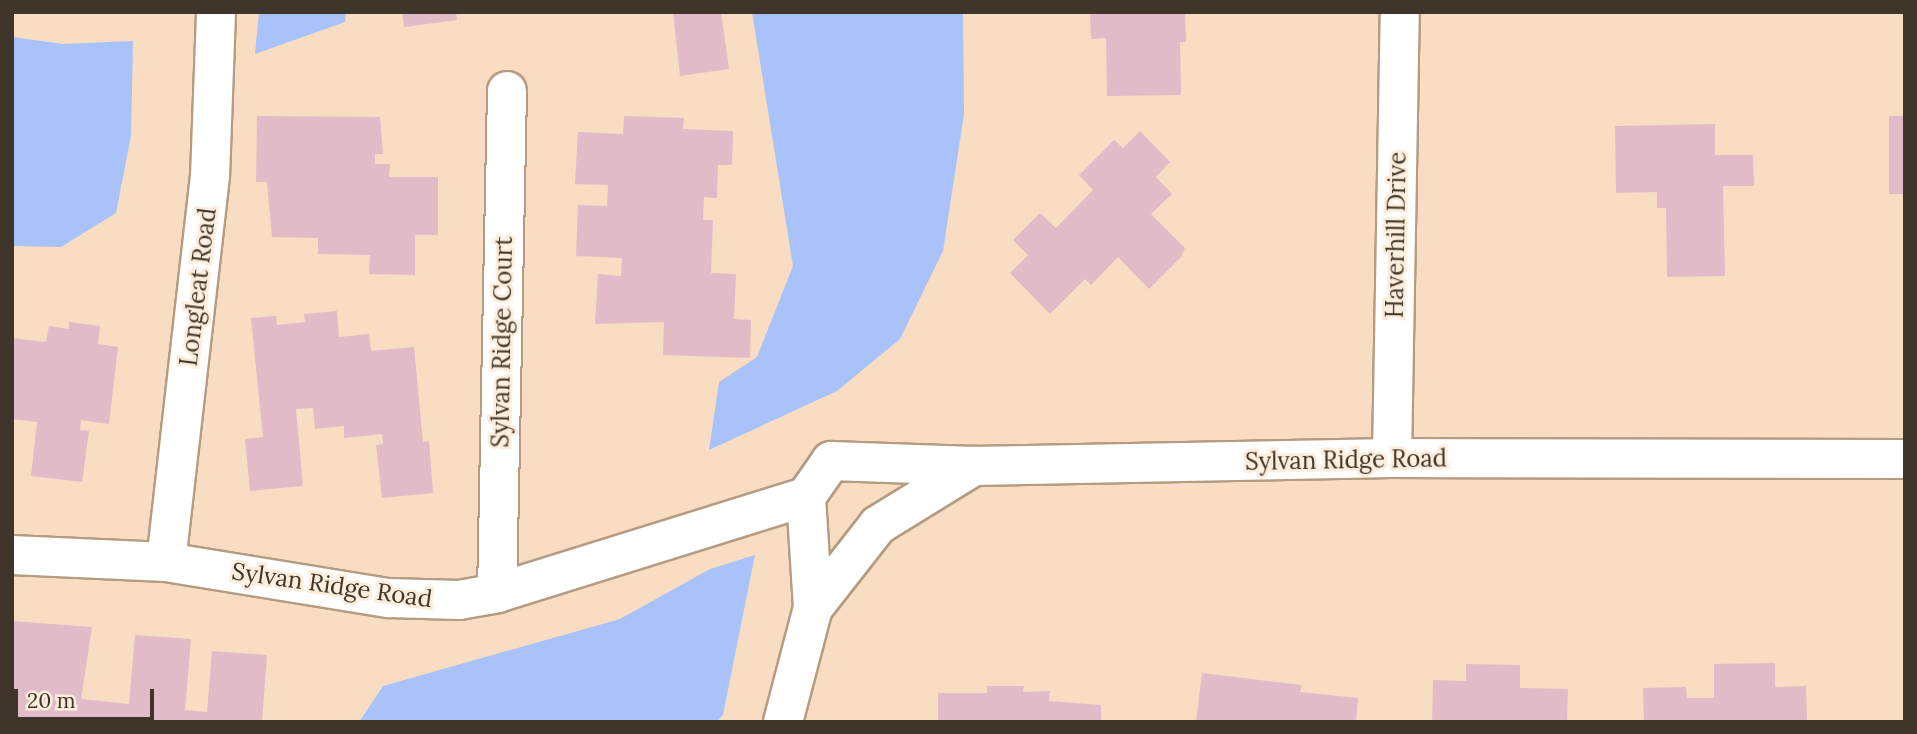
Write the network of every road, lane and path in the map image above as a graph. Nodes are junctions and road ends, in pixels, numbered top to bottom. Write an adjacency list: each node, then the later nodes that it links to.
1 (216, 12): 9 (street, Longleat Road)
2 (1400, 12): 4 (street, Haverhill Drive)
3 (507, 91): 10 (street, Sylvan Ridge Court)
4 (1392, 458): 5 (street, Sylvan Ridge Road); 6 (street, Sylvan Ridge Road)
5 (1905, 460)
6 (974, 466): 7 (street, Sylvan Ridge Road); 11 (street)
7 (806, 497): 10 (street, Sylvan Ridge Road); 11 (street)
8 (12, 555): 9 (street, Sylvan Ridge Road)
9 (166, 562): 10 (street, Sylvan Ridge Road)
10 (497, 593)
11 (814, 608): 12 (street)
12 (783, 722)

